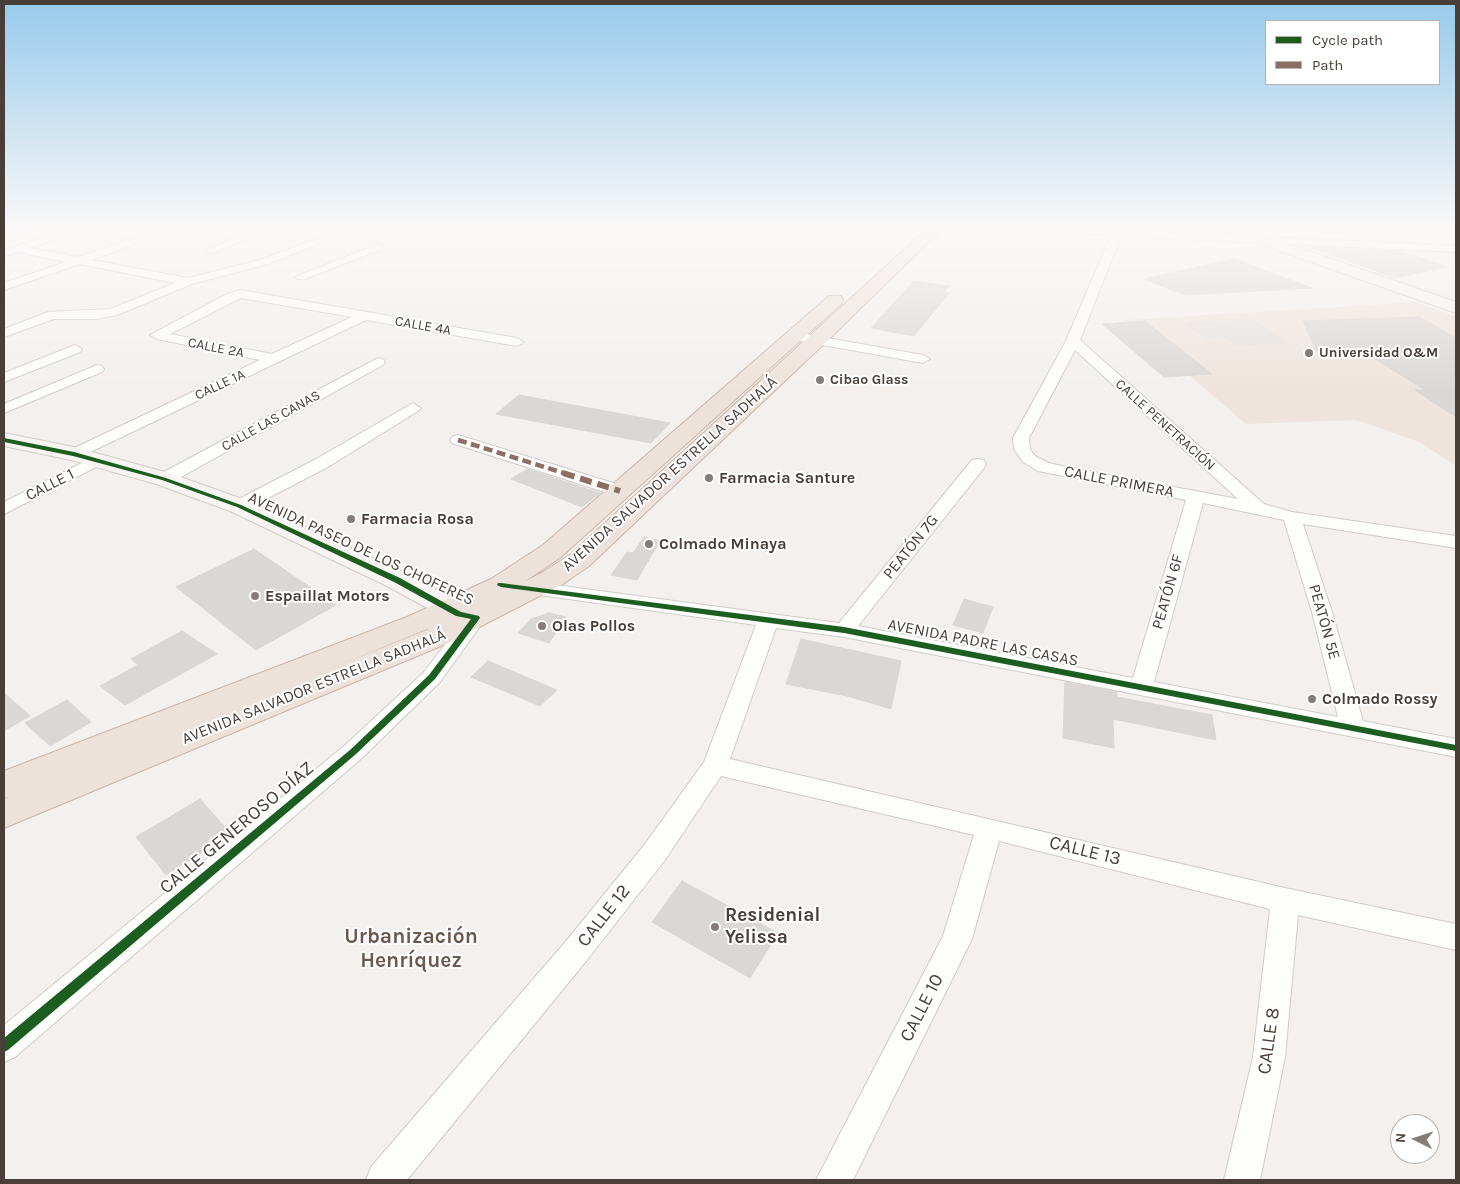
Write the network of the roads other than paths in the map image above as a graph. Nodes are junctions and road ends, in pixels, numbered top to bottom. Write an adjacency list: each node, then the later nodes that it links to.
1 (21, 281): 7 (street)
2 (184, 281): 6 (street)
3 (880, 281): 14 (highway, AVENIDA SALVADOR ESTRELLA SADHALÁ)
4 (1098, 281): 15 (street, CALLE PRIMERA)
5 (1379, 281): 9 (street)
6 (188, 282): 11 (street)
7 (4, 287)
8 (846, 290): 13 (highway, AVENIDA SALVADOR ESTRELLA SADHALÁ)
9 (1456, 308)
10 (366, 316): 12 (street, CALLE 4A); 16 (street, CALLE 4A); 18 (street, CALLE 1A)
11 (4, 333)
12 (157, 334): 18 (street, CALLE 2A)
13 (794, 336): 14 (street); 30 (highway, AVENIDA SALVADOR ESTRELLA SADHALÁ)
14 (818, 340): 19 (street); 38 (highway, AVENIDA SALVADOR ESTRELLA SADHALÁ)
15 (1073, 341): 31 (street, CALLE PRIMERA); 34 (street, CALLE PENETRACIÓN)
16 (517, 342)
17 (75, 349): 22 (street)
18 (275, 359): 27 (street, CALLE 1A)
19 (923, 359)
20 (378, 362): 29 (street, CALLE LAS CANAS)
21 (97, 369): 24 (street)
22 (4, 378)
23 (413, 408): 32 (street)
24 (4, 409)
25 (4, 440): 27 (street, AVENIDA PASEO DE LOS CHOFERES)
26 (458, 440): 30 (street)
27 (85, 457): 29 (street, AVENIDA PASEO DE LOS CHOFERES); 33 (street, CALLE 1)
28 (978, 464): 41 (street, PEATÓN 7G)
29 (164, 479): 32 (street, AVENIDA PASEO DE LOS CHOFERES)
30 (620, 491): 37 (highway, AVENIDA SALVADOR ESTRELLA SADHALÁ)
31 (1196, 497): 34 (street, CALLE PRIMERA); 42 (street, PEATÓN 6F)
32 (239, 506): 39 (street, AVENIDA PASEO DE LOS CHOFERES)
33 (4, 508)
34 (1257, 508): 35 (street, CALLE PRIMERA)
35 (1292, 517): 36 (street, CALLE PRIMERA); 43 (street, PEATÓN 5E)
36 (1456, 542)
37 (501, 585): 38 (street, AVENIDA PADRE LAS CASAS); 39 (highway, AVENIDA SALVADOR ESTRELLA SADHALÁ)
38 (534, 588): 39 (highway, AVENIDA SALVADOR ESTRELLA SADHALÁ); 40 (street, AVENIDA PADRE LAS CASAS)
39 (463, 613): 46 (highway, AVENIDA SALVADOR ESTRELLA SADHALÁ); 47 (highway, AVENIDA SALVADOR ESTRELLA SADHALÁ); 51 (street, CALLE GENEROSO DÍAZ)
40 (769, 619): 41 (street, AVENIDA PADRE LAS CASAS); 45 (street, CALLE 12)
41 (844, 630): 42 (street, AVENIDA PADRE LAS CASAS)
42 (1141, 688): 43 (street, AVENIDA PADRE LAS CASAS)
43 (1353, 728): 44 (street, AVENIDA PADRE LAS CASAS)
44 (1456, 748)
45 (715, 765): 48 (street, CALLE 13); 52 (street, CALLE 12)
46 (4, 785)
47 (4, 814)
48 (989, 828): 49 (street, CALLE 13); 53 (street, CALLE 10)
49 (1285, 900): 50 (street, CALLE 13); 54 (street, CALLE 8)
50 (1456, 937)
51 (4, 1046)
52 (384, 1180)
53 (834, 1180)
54 (1242, 1180)

